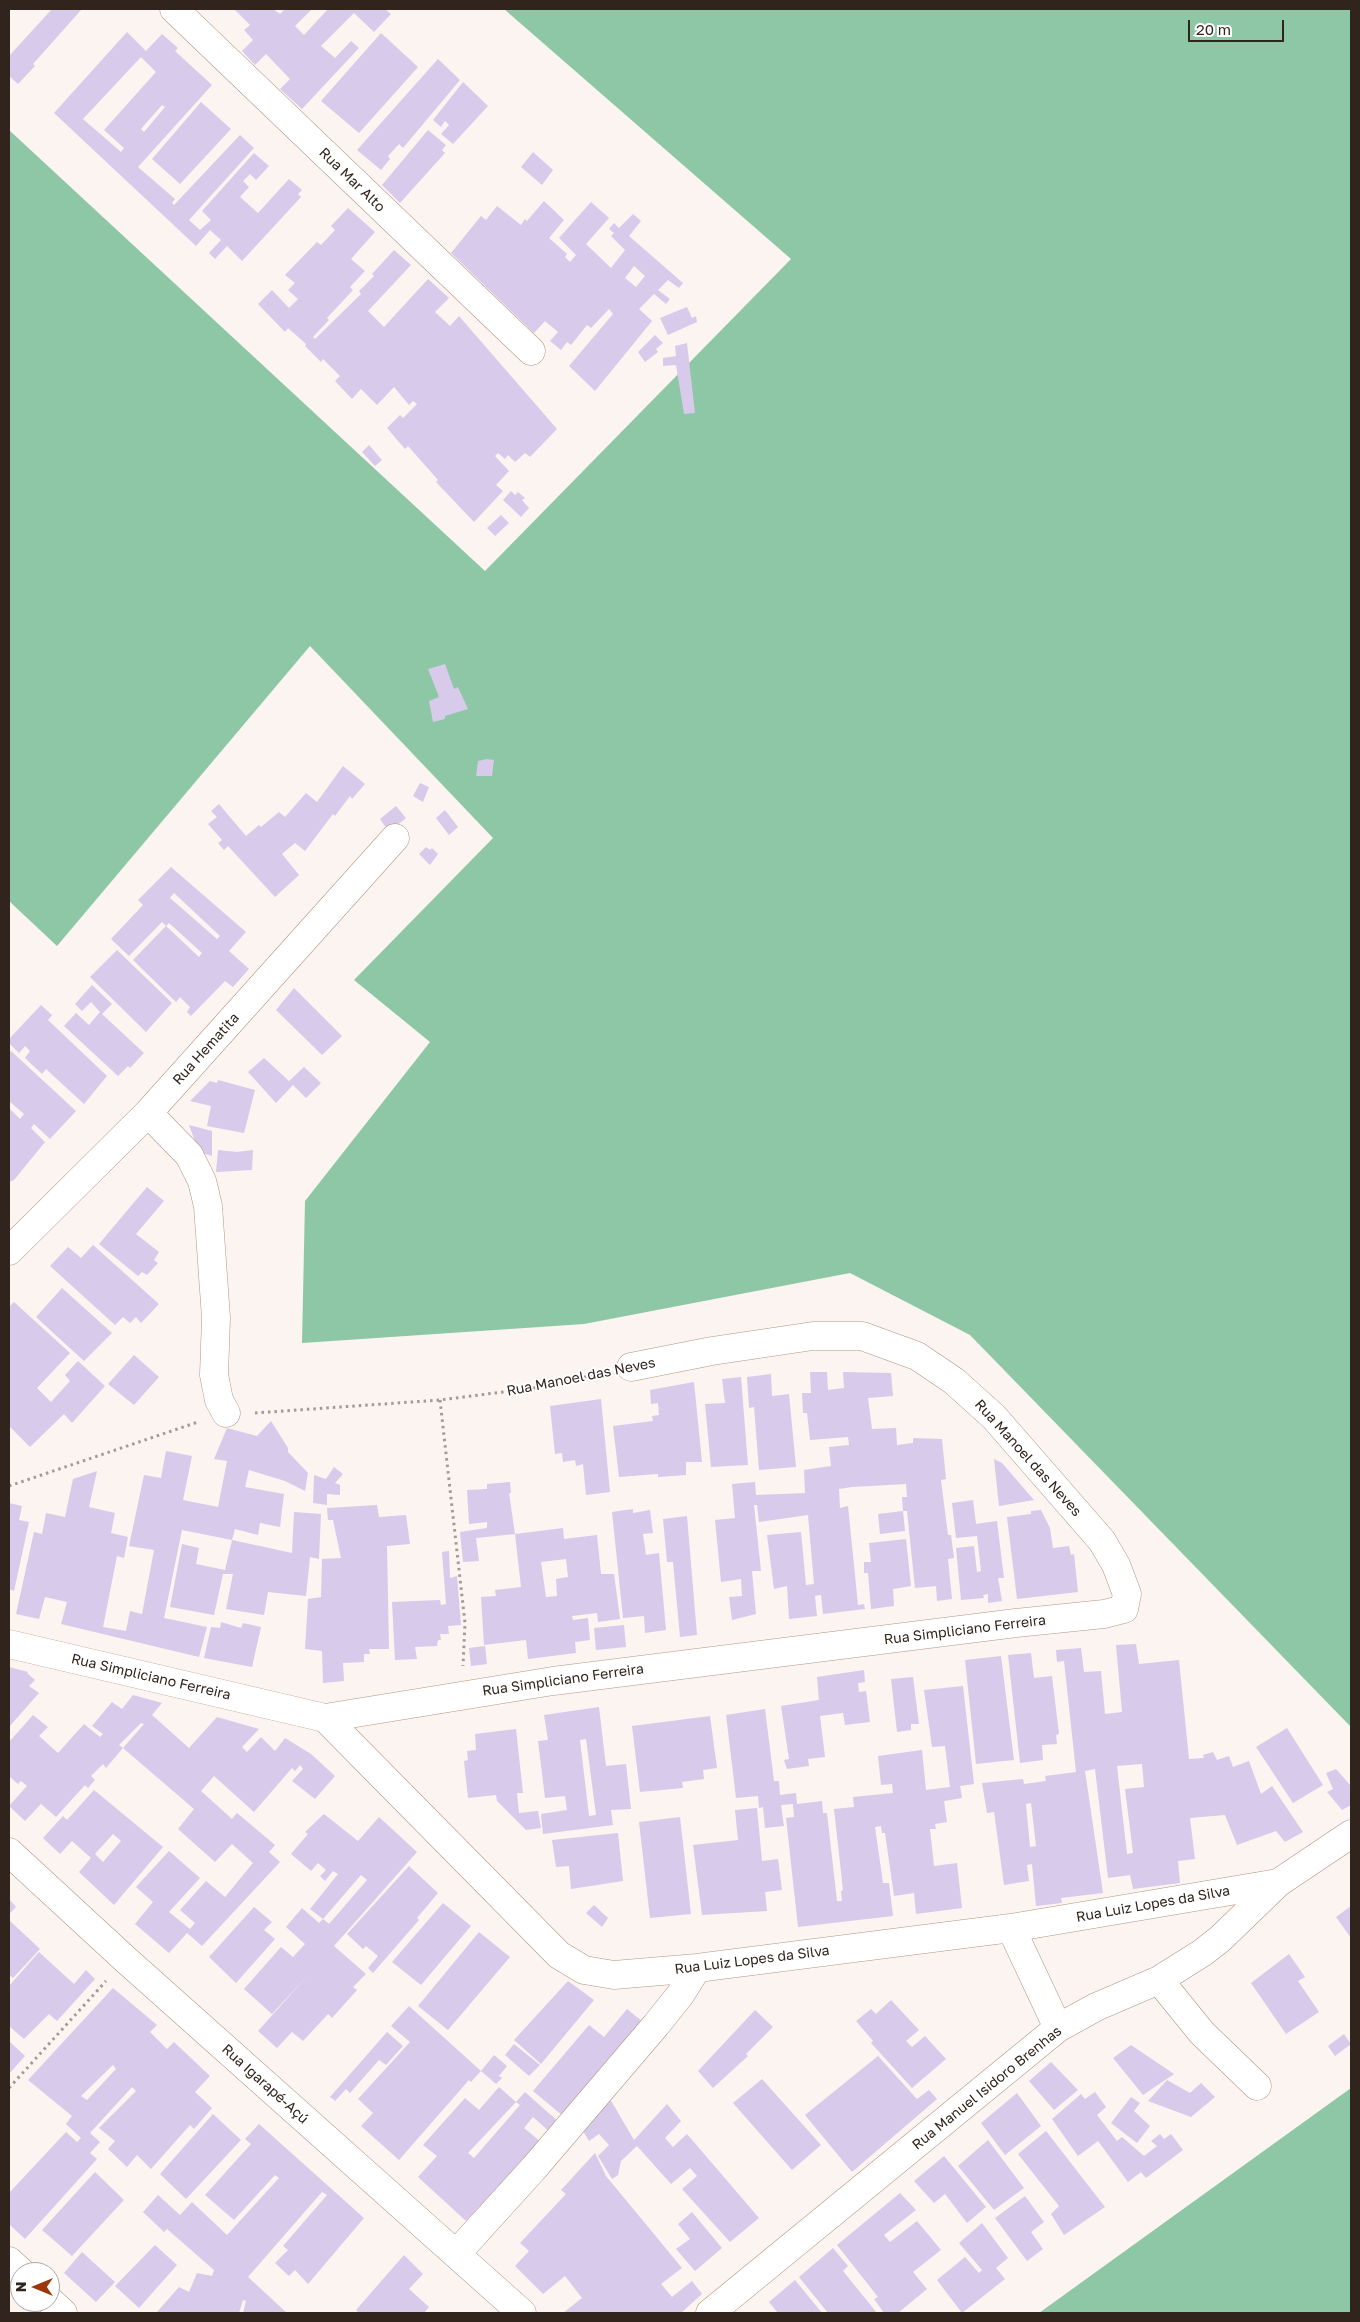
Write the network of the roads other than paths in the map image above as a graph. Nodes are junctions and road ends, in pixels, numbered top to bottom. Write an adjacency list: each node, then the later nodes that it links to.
1 (174, 9): 2 (street, Rua Mar Alto)
2 (531, 351)
3 (395, 838): 4 (street, Rua Hematita)
4 (148, 1113): 5 (street, Rua Hematita); 7 (street)
5 (9, 1250)
6 (631, 1367): 8 (street, Rua Manoel das Neves)
7 (226, 1413)
8 (1124, 1608): 10 (street, Rua Simpliciano Ferreira)
9 (9, 1644): 10 (street, Rua Simpliciano Ferreira)
10 (325, 1718): 15 (street, Rua Luiz Lopes da Silva)
11 (1351, 1834): 13 (street, Rua Manuel Isidoro Brenhas)
12 (9, 1852): 19 (street, Rua Igarapé-Açú)
13 (1278, 1883): 14 (street, Rua Luiz Lopes da Silva); 16 (street, Rua Manuel Isidoro Brenhas)
14 (1011, 1928): 15 (street, Rua Luiz Lopes da Silva); 17 (street)
15 (697, 1968): 19 (street)
16 (1159, 1980): 17 (street, Rua Manuel Isidoro Brenhas); 18 (street)
17 (1058, 2028): 21 (street, Rua Manuel Isidoro Brenhas)
18 (1257, 2086)
19 (456, 2254): 20 (street, Rua Igarapé-Açú)
20 (522, 2313)
21 (710, 2313)

